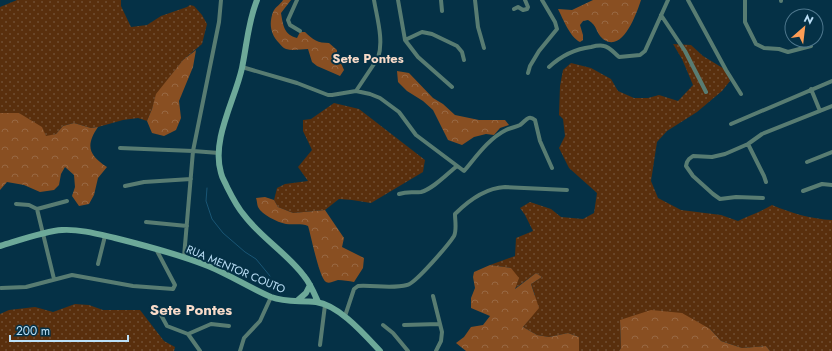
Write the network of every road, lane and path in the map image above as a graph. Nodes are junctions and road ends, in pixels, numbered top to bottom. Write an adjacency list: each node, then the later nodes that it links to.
1 (221, 0): 35 (street)
2 (257, 0): 21 (street)
3 (297, 0): 16 (street)
4 (374, 0): 27 (street)
5 (398, 0): 17 (street)
6 (441, 0): 14 (street)
7 (475, 0): 18 (street)
8 (525, 0): 13 (street)
9 (542, 0): 23 (street)
10 (668, 0): 15 (street)
11 (688, 0): 29 (street)
12 (745, 0): 19 (street)
13 (514, 9)
14 (442, 11)
15 (661, 15): 22 (street); 28 (street)
16 (300, 31)
17 (405, 40): 20 (street); 25 (street)
18 (484, 48)
19 (803, 48)
20 (464, 60)
21 (242, 67): 27 (street); 37 (street)
22 (549, 67)
23 (528, 73)
24 (832, 81): 26 (street)
25 (452, 87)
26 (810, 89): 31 (street); 32 (street)
27 (356, 91): 39 (street)
28 (706, 92)
29 (741, 94)
30 (832, 106): 31 (street)
31 (820, 111): 33 (street)
32 (731, 124)
33 (748, 144): 42 (street); 48 (street)
34 (120, 148): 35 (street)
35 (193, 151): 37 (street); 41 (street)
36 (832, 152): 38 (street)
37 (219, 153): 61 (street)
38 (807, 162)
39 (456, 166): 40 (street); 47 (street)
40 (552, 168)
41 (191, 179): 44 (street); 53 (street)
42 (766, 182)
43 (832, 185): 46 (street)
44 (125, 186)
45 (567, 190): 69 (street)
46 (803, 191)
47 (399, 194)
48 (763, 198)
49 (67, 201): 51 (street)
50 (16, 204): 51 (street)
51 (37, 208): 54 (street)
52 (146, 222): 53 (street)
53 (187, 226): 58 (street)
54 (42, 234): 55 (street, RUA MENTOR COUTO); 56 (street, RUA MENTOR COUTO); 60 (street)
55 (105, 236): 57 (street, RUA MENTOR COUTO); 59 (street)
56 (0, 246)
57 (156, 248): 58 (street, RUA MENTOR COUTO); 60 (street)
58 (184, 257): 64 (street, RUA MENTOR COUTO)
59 (98, 264)
60 (54, 279): 62 (street)
61 (310, 285): 65 (street); 66 (street)
62 (1, 288)
63 (434, 296): 70 (street)
64 (271, 297): 65 (street, RUA MENTOR COUTO); 77 (street)
65 (298, 300): 66 (street, RUA MENTOR COUTO)
66 (318, 302): 67 (street, RUA MENTOR COUTO)
67 (325, 305): 69 (street, RUA MENTOR COUTO); 75 (street)
68 (161, 315): 74 (street)
69 (344, 316): 78 (street, RUA MENTOR COUTO)
70 (439, 324): 72 (street); 80 (street)
71 (383, 325): 79 (street)
72 (404, 325)
73 (229, 326): 74 (street)
74 (188, 334): 76 (street)
75 (320, 345)
76 (200, 351)
77 (240, 351)
78 (380, 351)
79 (408, 351)
80 (436, 351)

